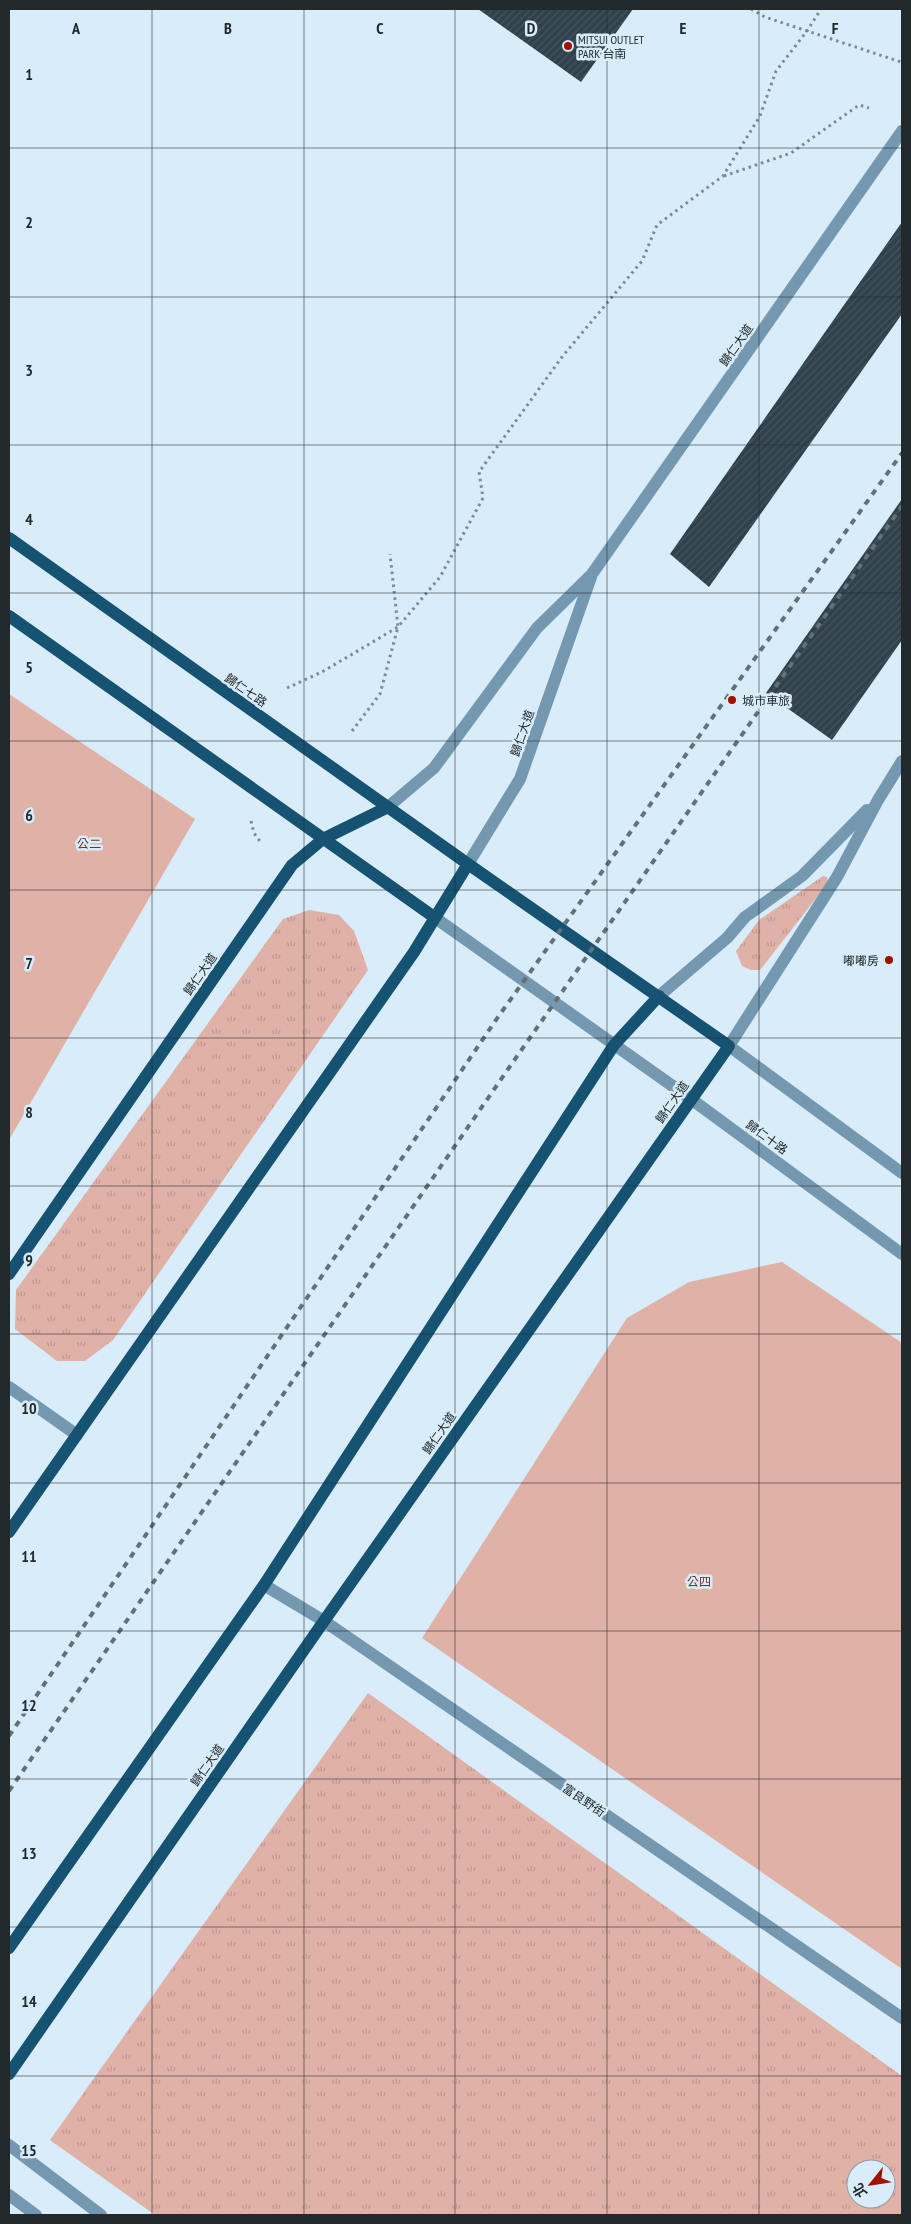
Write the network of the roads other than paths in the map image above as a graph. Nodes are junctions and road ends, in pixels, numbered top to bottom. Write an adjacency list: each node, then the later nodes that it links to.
1 (902, 131): 3 (street, 歸仁大道)
2 (9, 538): 7 (main road, 歸仁七路)
3 (592, 574): 7 (street, 歸仁大道); 9 (street, 歸仁大道)
4 (9, 616): 8 (main road)
5 (902, 761): 6 (street, 歸仁大道)
6 (878, 800): 11 (street, 歸仁大道); 13 (street, 歸仁大道)
7 (388, 808): 8 (main road, 歸仁大道); 9 (main road, 歸仁七路)
8 (323, 839): 10 (main road); 17 (main road, 歸仁大道)
9 (468, 864): 10 (main road, 歸仁大道); 11 (main road, 歸仁七路)
10 (434, 917): 12 (street, 歸仁十路); 19 (main road, 歸仁大道)
11 (659, 996): 12 (main road, 歸仁大道); 13 (main road)
12 (614, 1045): 14 (street, 歸仁十路); 21 (main road, 歸仁大道)
13 (729, 1046): 14 (main road, 歸仁大道); 15 (street)
14 (691, 1099): 16 (street, 歸仁十路); 22 (main road, 歸仁大道)
15 (902, 1173)
16 (902, 1254)
17 (9, 1274)
18 (9, 1387): 19 (street)
19 (77, 1435): 20 (main road, 歸仁大道)
20 (9, 1532)
21 (264, 1585): 22 (street, 富良野街); 23 (main road, 歸仁大道)
22 (324, 1621): 24 (street, 富良野街); 25 (main road, 歸仁大道)
23 (9, 1948)
24 (902, 2018)
25 (9, 2074)
26 (9, 2145): 29 (street)
27 (9, 2195): 28 (street)
28 (36, 2215)
29 (101, 2215)

